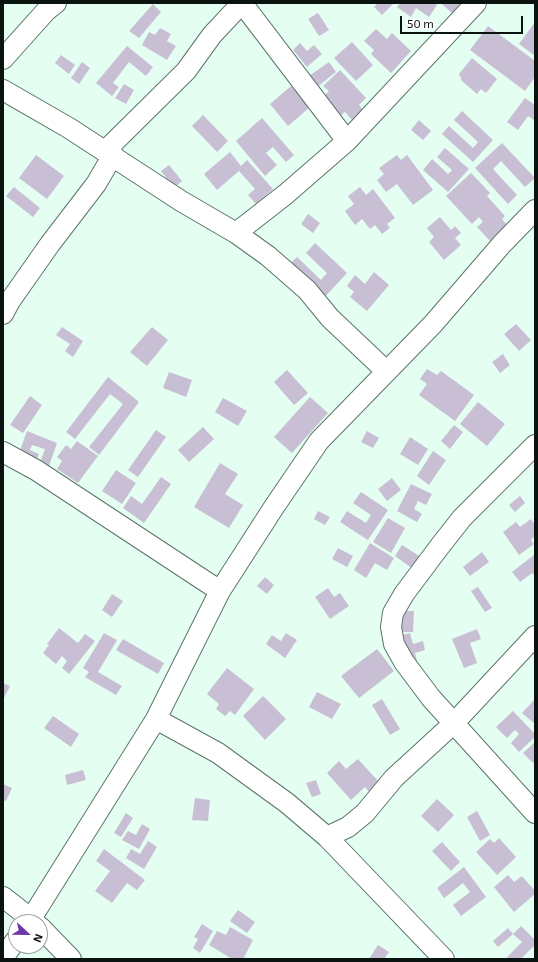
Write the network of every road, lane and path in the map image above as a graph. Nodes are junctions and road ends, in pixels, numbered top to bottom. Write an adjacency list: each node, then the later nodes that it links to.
1 (56, 3): 4 (street)
2 (242, 3): 6 (street); 7 (street)
3 (476, 3): 6 (street)
4 (3, 59)
5 (3, 90): 7 (street)
6 (347, 141): 9 (street)
7 (109, 152): 9 (street); 10 (street)
8 (535, 210): 11 (street)
9 (236, 233): 11 (street)
10 (3, 314)
11 (386, 371): 14 (street)
12 (535, 445): 17 (street)
13 (3, 452): 14 (street)
14 (220, 591): 16 (street)
15 (535, 636): 17 (street)
16 (156, 719): 19 (street); 22 (street)
17 (454, 723): 18 (street); 19 (street)
18 (535, 813)
19 (327, 838): 25 (street)
20 (3, 897): 21 (street)
21 (24, 914)
22 (39, 914)
23 (48, 936): 24 (street)
24 (71, 959)
25 (444, 959)

